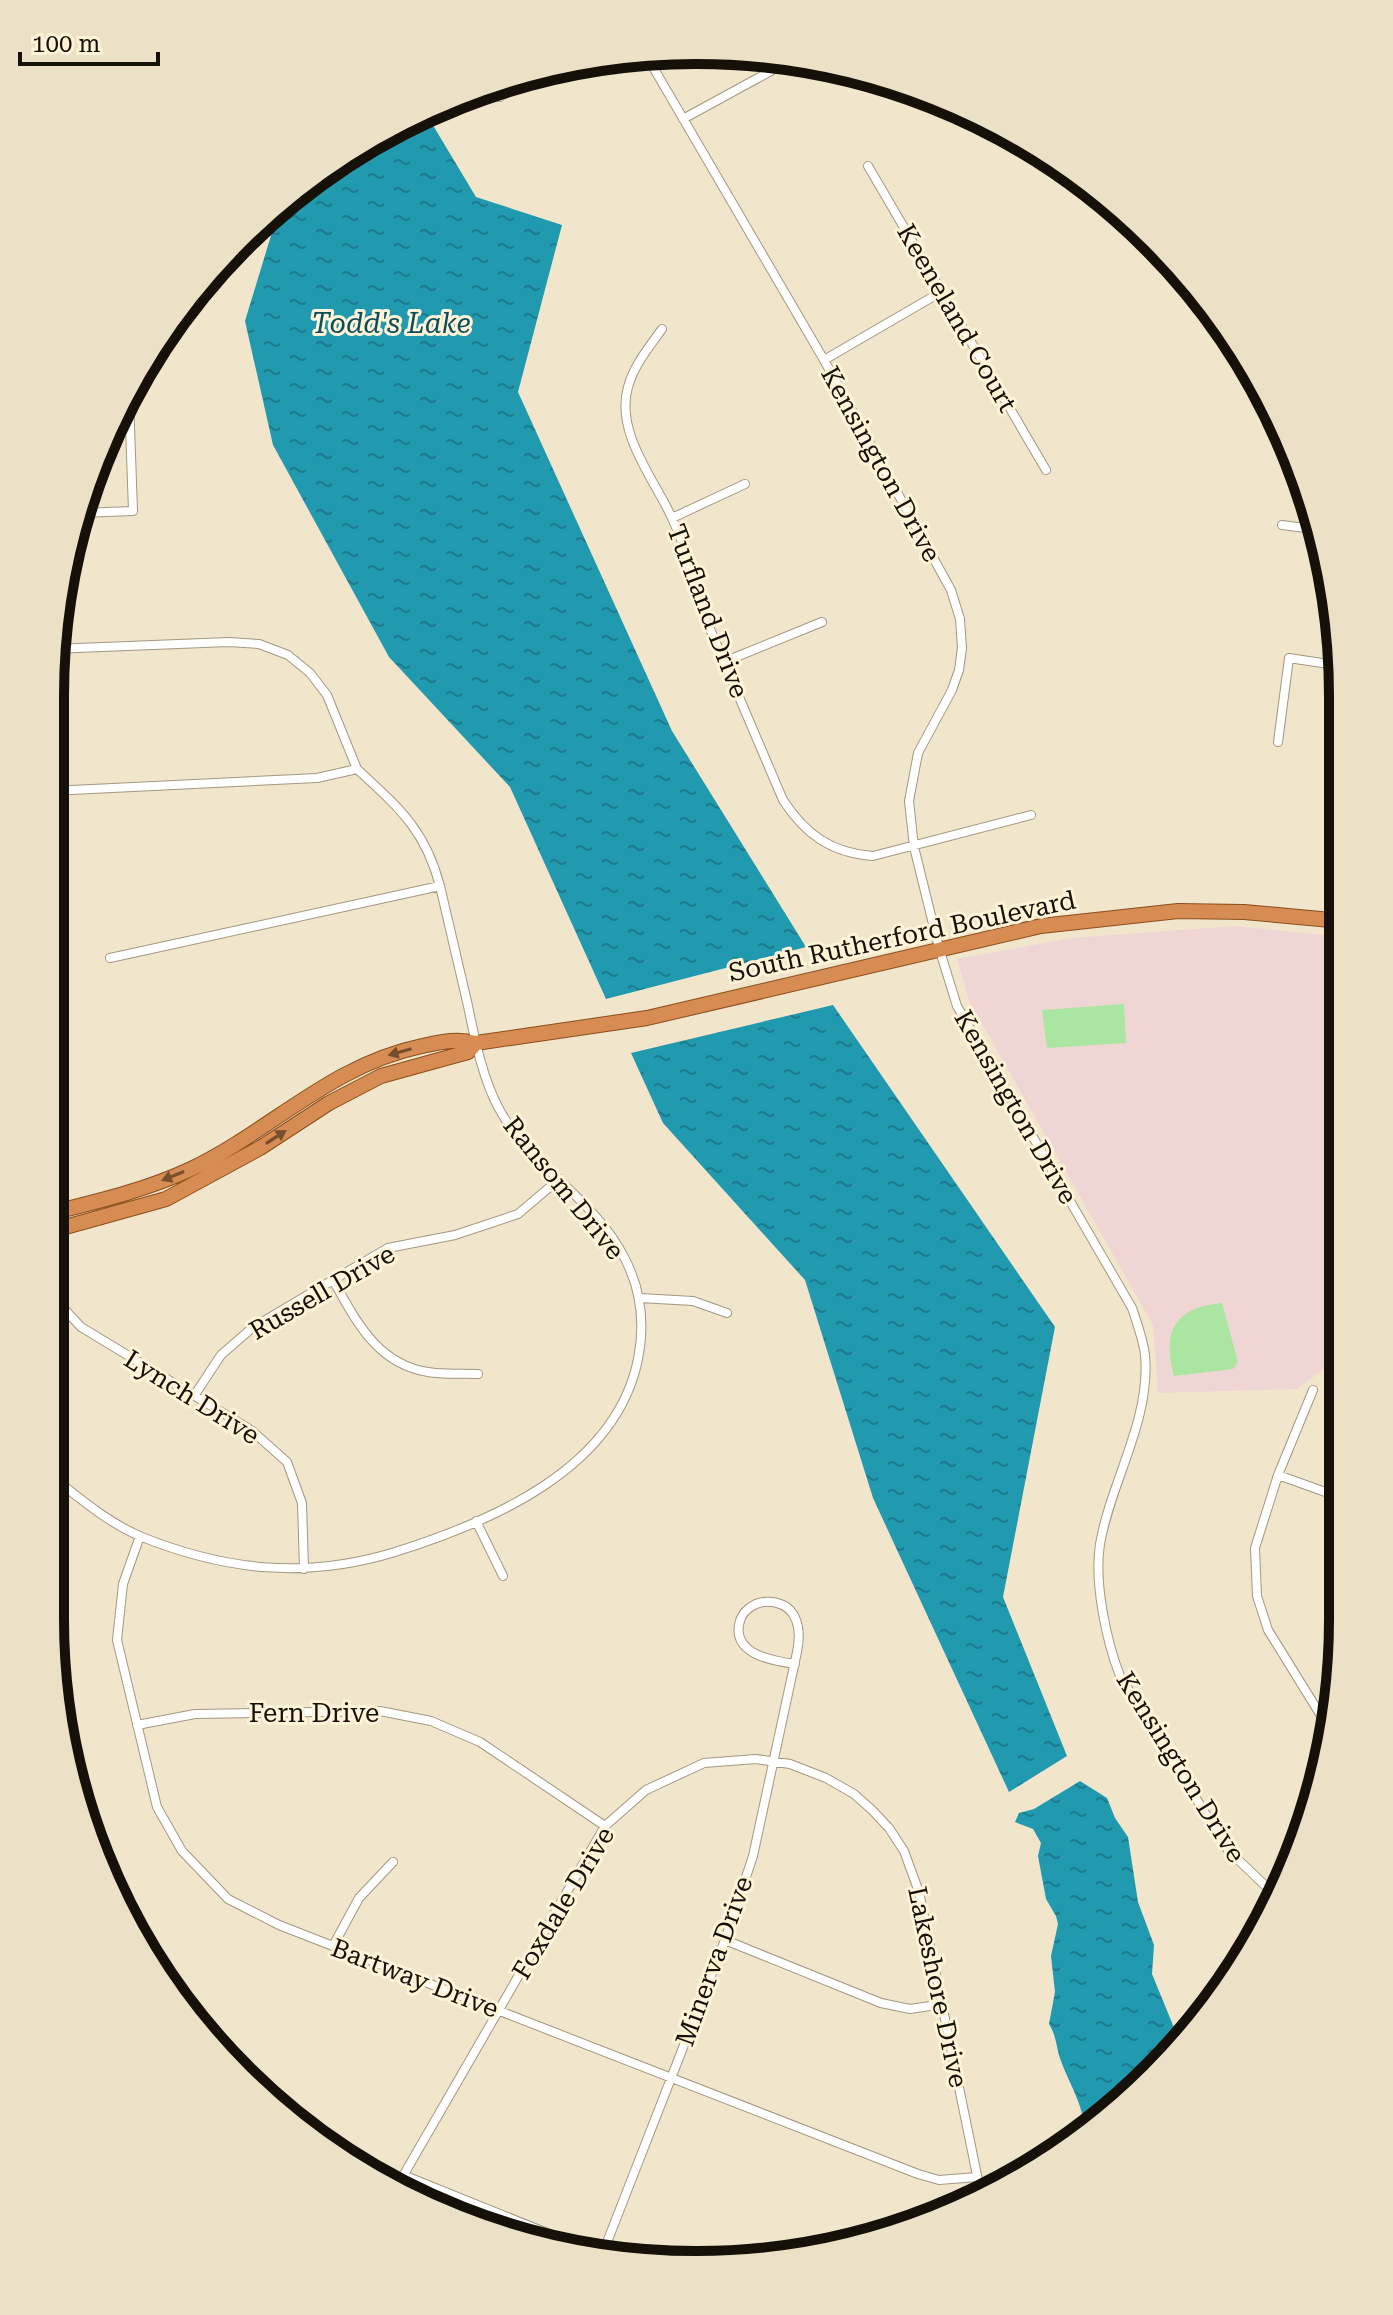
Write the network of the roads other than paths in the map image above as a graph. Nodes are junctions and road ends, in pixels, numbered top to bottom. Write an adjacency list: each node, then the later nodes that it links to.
1 (652, 65): 3 (street, Kensington Drive)
2 (771, 71): 3 (street)
3 (683, 119): 7 (street, Kensington Drive)
4 (868, 166): 5 (street, Keeneland Court)
5 (941, 292): 7 (street); 9 (street, Keeneland Court)
6 (662, 329): 12 (street, Turfland Drive)
7 (824, 360): 23 (street, Kensington Drive)
8 (130, 416): 11 (street)
9 (1046, 470)
10 (745, 484): 12 (street)
11 (92, 513)
12 (672, 518): 17 (street, Turfland Drive)
13 (1282, 525): 14 (street)
14 (1306, 528)
15 (822, 622): 17 (street)
16 (66, 648): 20 (street)
17 (726, 661): 23 (street, Turfland Drive)
18 (1328, 664): 19 (street)
19 (1278, 742)
20 (357, 769): 21 (street); 24 (street, Ransom Drive)
21 (64, 790)
22 (1031, 815): 23 (street, Turfland Drive)
23 (914, 847): 26 (street, Kensington Drive)
24 (440, 886): 27 (street); 28 (street, Ransom Drive)
25 (1329, 920): 26 (highway, South Rutherford Boulevard)
26 (939, 948): 28 (highway, South Rutherford Boulevard); 52 (street, Kensington Drive)
27 (110, 958)
28 (476, 1043): 29 (street, Ransom Drive); 30 (highway, South Rutherford Boulevard, one-way to 30); 31 (highway, South Rutherford Boulevard, one-way to 28)
29 (558, 1180): 32 (street, Russell Drive); 33 (street, Ransom Drive)
30 (64, 1210)
31 (64, 1227)
32 (333, 1280): 36 (street); 38 (street, Russell Drive)
33 (640, 1298): 35 (street); 42 (street, Ransom Drive)
34 (64, 1309): 38 (street, Lynch Drive)
35 (727, 1313)
36 (478, 1374)
37 (1313, 1390): 39 (street)
38 (194, 1396): 44 (street, Lynch Drive)
39 (1278, 1475): 41 (street); 47 (street)
40 (64, 1486): 43 (street, Ransom Drive)
41 (1329, 1493)
42 (476, 1521): 44 (street, Ransom Drive); 45 (street)
43 (140, 1536): 44 (street, Ransom Drive); 48 (street, Bartway Drive)
44 (304, 1569)
45 (503, 1576)
46 (795, 1664): 46 (street, Minerva Drive); 49 (street, Minerva Drive)
47 (1321, 1716)
48 (137, 1725): 50 (street, Fern Drive); 54 (street, Bartway Drive)
49 (775, 1760): 50 (street, Foxdale Drive); 53 (street, Minerva Drive); 55 (street, Lakeshore Drive)
50 (605, 1826): 56 (street, Foxdale Drive)
51 (393, 1862): 54 (street)
52 (1268, 1889)
53 (725, 1940): 55 (street); 57 (street, Minerva Drive)
54 (333, 1946): 56 (street, Bartway Drive)
55 (943, 2004): 58 (street, Lakeshore Drive)
56 (499, 2010): 57 (street, Bartway Drive); 59 (street, Foxdale Drive)
57 (670, 2078): 58 (street, Bartway Drive); 63 (street, Minerva Drive)
58 (977, 2177): 61 (street, Lakeshore Drive)
59 (402, 2178)
60 (411, 2183): 62 (street)
61 (979, 2185)
62 (537, 2230)
63 (606, 2245)

